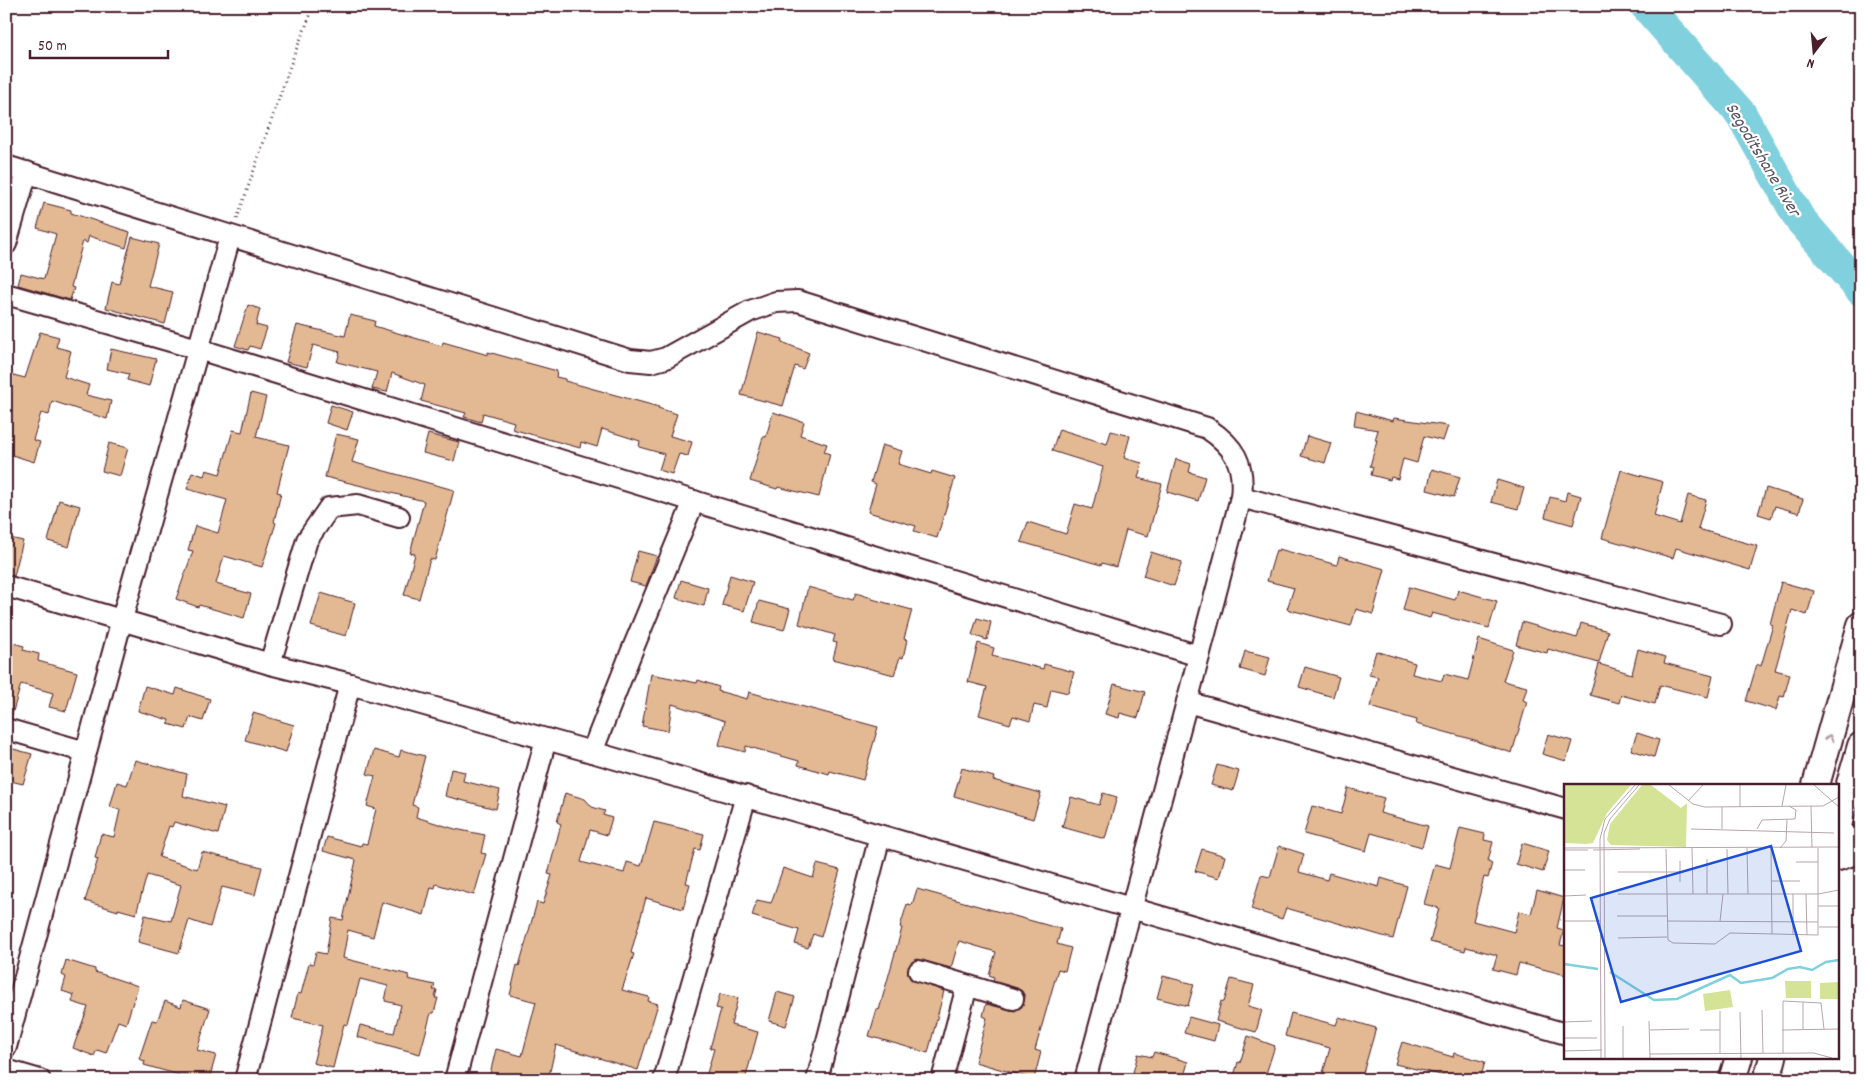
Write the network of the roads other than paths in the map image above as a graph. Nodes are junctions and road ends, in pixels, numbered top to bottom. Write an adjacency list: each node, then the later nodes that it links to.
1 (6, 166): 2 (street)
2 (27, 172): 3 (street); 4 (street)
3 (230, 237): 6 (street); 7 (street)
4 (6, 244)
5 (6, 294): 6 (street)
6 (198, 349): 8 (street); 11 (street)
7 (1241, 496): 12 (street); 14 (street)
8 (694, 501): 14 (street); 22 (street)
9 (399, 517): 15 (street)
10 (6, 586): 11 (street)
11 (122, 619): 15 (street); 21 (street)
12 (1721, 624)
13 (1861, 625): 23 (main road, one-way to 13)
14 (1199, 656): 17 (street)
15 (270, 664): 16 (street)
16 (350, 684): 19 (street); 42 (street)
17 (1187, 702): 25 (street); 32 (street)
18 (6, 729): 21 (street)
19 (546, 739): 22 (street); 43 (street)
20 (1861, 746): 26 (main road)
21 (86, 752): 37 (street)
22 (592, 752): 24 (street)
23 (1816, 784)
24 (746, 796): 28 (street); 44 (street)
25 (1564, 808)
26 (1840, 818)
27 (1840, 834): 29 (street)
28 (880, 836): 32 (street); 45 (street)
29 (1861, 840)
30 (1861, 849): 31 (main road)
31 (1840, 856)
32 (1130, 907): 36 (street); 47 (street)
33 (919, 971): 34 (street)
34 (967, 986): 35 (street); 46 (street)
35 (1013, 999)
36 (1564, 1033)
37 (6, 1047)
38 (1739, 1058): 48 (main road)
39 (1773, 1058): 49 (main road)
40 (6, 1070): 41 (street)
41 (40, 1080)
42 (245, 1080)
43 (455, 1080)
44 (664, 1080)
45 (816, 1080)
46 (942, 1080)
47 (1085, 1080)
48 (1732, 1080)
49 (1767, 1080)

